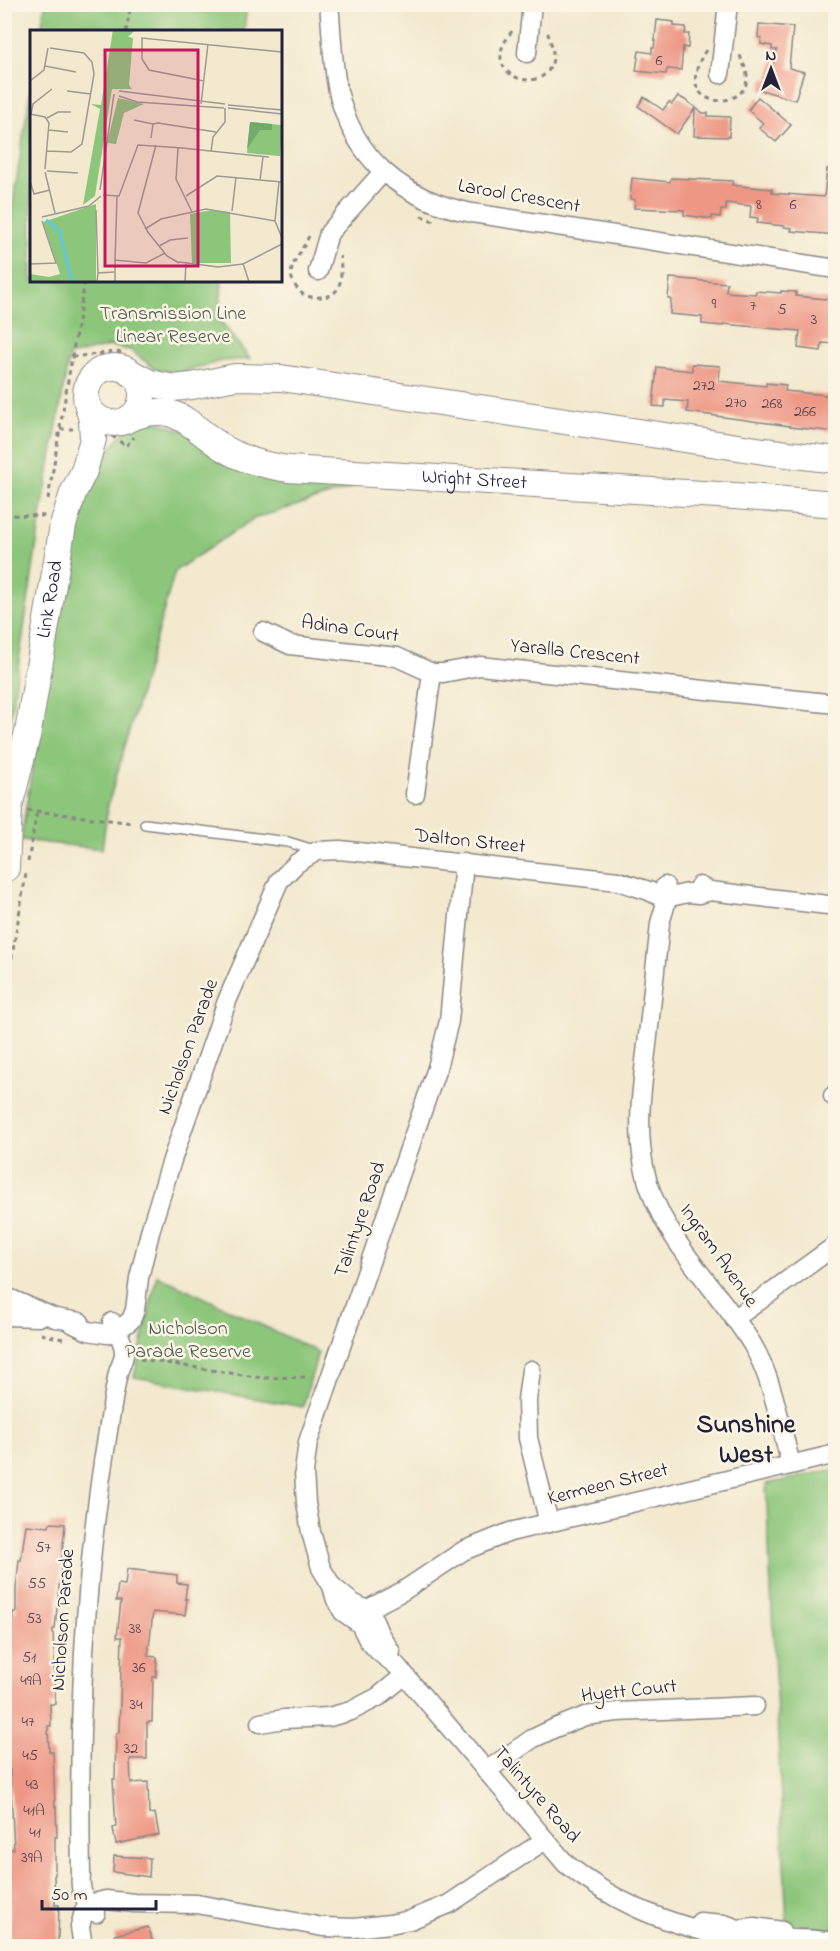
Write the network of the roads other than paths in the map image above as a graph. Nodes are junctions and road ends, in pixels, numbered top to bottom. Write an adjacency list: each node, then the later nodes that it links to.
1 (329, 4): 6 (street, Larool Crescent)
2 (532, 4): 4 (street)
3 (728, 4): 5 (street)
4 (527, 53)
5 (720, 74)
6 (383, 172): 7 (street, Larool Crescent); 8 (street)
7 (836, 269)
8 (318, 271)
9 (129, 372): 10 (street); 11 (street); 12 (street)
10 (87, 402): 11 (street); 13 (street, Link Road)
11 (128, 419): 13 (street, Link Road); 14 (street, Wright Street)
12 (836, 460)
13 (84, 471): 18 (street, Link Road)
14 (836, 504)
15 (263, 632): 16 (street, Adina Court)
16 (432, 673): 17 (street, Yaralla Crescent); 19 (street)
17 (836, 704)
18 (28, 732): 23 (street, Link Road); 23 (street, Link Road)
19 (415, 794)
20 (145, 824): 21 (lane)
21 (316, 851): 22 (street, Dalton Street); 31 (street, Nicholson Parade)
22 (464, 863): 24 (street, Dalton Street); 36 (street, Talintyre Road)
23 (5, 874)
24 (664, 893): 25 (street, Dalton Street); 29 (street, Ingram Avenue)
25 (836, 906)
26 (836, 1245): 29 (street)
27 (9, 1288): 30 (street)
28 (4, 1316): 30 (street)
29 (734, 1319): 34 (street, Ingram Avenue)
30 (63, 1320): 31 (street)
31 (113, 1328): 42 (street, Nicholson Parade)
32 (531, 1370): 35 (street)
33 (836, 1454): 34 (street, Kermeen Street)
34 (791, 1464): 35 (street, Kermeen Street)
35 (549, 1523): 36 (street, Kermeen Street)
36 (366, 1618): 37 (street, Talintyre Road)
37 (401, 1670): 39 (street); 40 (street, Talintyre Road)
38 (755, 1706): 40 (street, Hyett Court)
39 (260, 1723)
40 (486, 1771): 41 (street, Talintyre Road)
41 (540, 1834): 42 (street); 43 (street, Talintyre Road)
42 (93, 1907): 45 (street)
43 (737, 1941): 44 (street, Talintyre Road)
44 (836, 1942)
45 (83, 1946)

